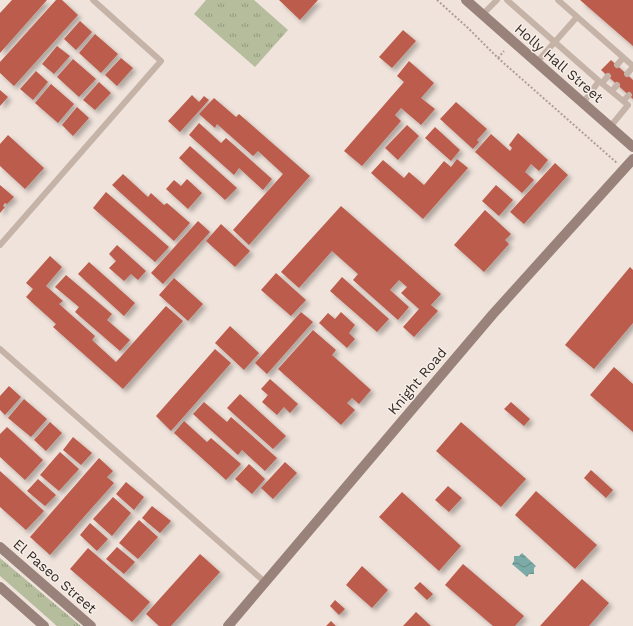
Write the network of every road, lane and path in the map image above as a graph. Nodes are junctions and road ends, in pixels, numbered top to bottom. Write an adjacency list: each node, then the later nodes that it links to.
1 (93, 0): 28 (lane)
2 (437, 0): 11 (path)
3 (466, 0): 7 (street, Holly Hall Street)
4 (497, 0): 7 (lane)
5 (507, 0): 9 (lane)
6 (558, 0): 8 (lane)
7 (483, 14): 13 (street, Holly Hall Street)
8 (577, 17): 9 (lane); 12 (lane)
9 (555, 42): 13 (lane); 18 (lane)
10 (504, 51): 11 (path)
11 (498, 58): 27 (path)
12 (623, 58): 14 (lane); 15 (lane)
13 (537, 62): 22 (street, Holly Hall Street)
14 (617, 65)
15 (633, 67): 16 (lane)
16 (626, 74)
17 (608, 76): 18 (lane)
18 (600, 82): 20 (lane); 22 (lane)
19 (618, 85): 20 (lane)
20 (612, 91): 23 (lane)
21 (629, 95): 23 (lane)
22 (582, 102): 24 (street, Holly Hall Street)
23 (628, 104): 24 (lane)
24 (610, 127): 25 (street, Holly Hall Street)
25 (633, 147)
26 (633, 159): 27 (street, Knight Road)
27 (624, 169): 31 (street, Knight Road)
28 (0, 245)
29 (0, 349): 31 (lane)
30 (0, 547): 34 (street, El Paseo Street)
31 (266, 583): 35 (street, Knight Road)
32 (0, 587): 33 (street)
33 (44, 626)
34 (91, 626)
35 (228, 626)

